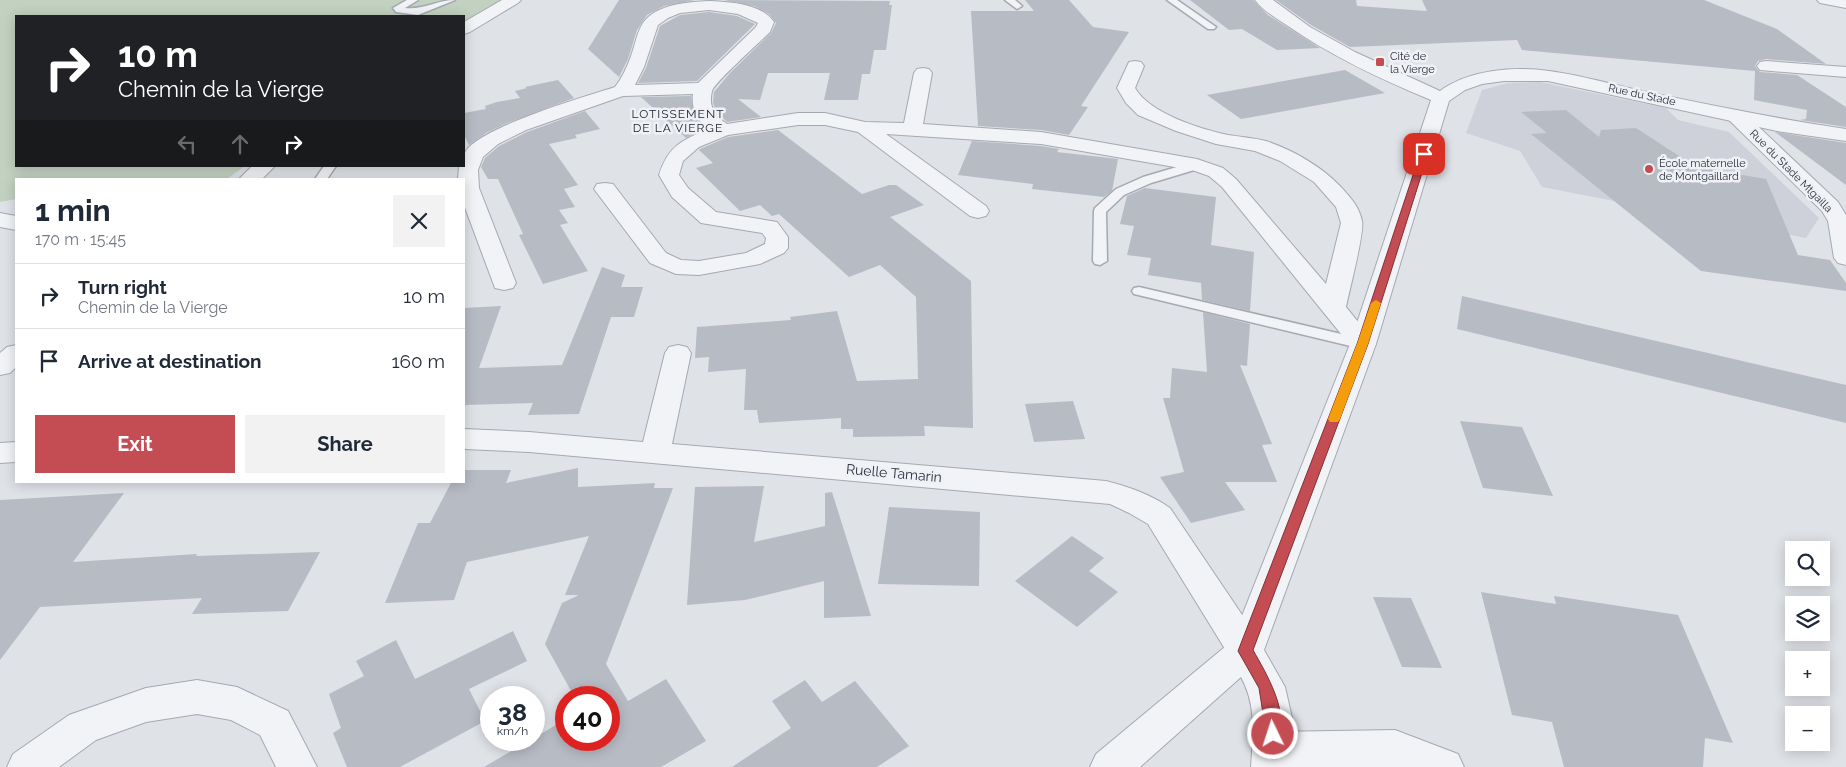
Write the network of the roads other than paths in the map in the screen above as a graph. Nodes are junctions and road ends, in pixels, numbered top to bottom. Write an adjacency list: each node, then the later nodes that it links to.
1 (414, 0): 2 (lane)
2 (451, 0)
3 (513, 0): 11 (street)
4 (1009, 0): 9 (lane)
5 (1171, 0): 10 (lane)
6 (1264, 0): 18 (street)
7 (1825, 0): 8 (street)
8 (1846, 3)
9 (1017, 6)
10 (1211, 27)
11 (465, 28)
12 (1135, 66): 39 (street)
13 (1766, 66): 14 (street)
14 (1846, 72)
15 (923, 73): 21 (street)
16 (703, 88): 17 (street); 17 (street); 22 (street)
17 (621, 91): 37 (street)
18 (1442, 98): 19 (street, Rue du Stade); 40 (street)
19 (1736, 116): 23 (street, Rue du Stade); 35 (street, Rue du Stade Mtgailla)
20 (864, 128): 21 (street); 22 (street); 32 (street)
21 (912, 129): 24 (street)
22 (724, 130): 29 (street)
23 (1846, 135)
24 (1197, 165): 36 (lane); 39 (street)
25 (264, 167): 27 (street)
26 (329, 167): 28 (lane)
27 (250, 178)
28 (322, 178)
29 (605, 188)
30 (15, 207): 31 (street)
31 (0, 208)
32 (978, 211)
33 (0, 220): 34 (street)
34 (15, 223)
35 (1846, 258)
36 (1100, 261)
37 (504, 283)
38 (1139, 291): 40 (lane)
39 (1333, 308): 40 (street)
40 (1363, 344): 48 (street)
41 (678, 353): 46 (street)
42 (15, 354): 43 (street)
43 (0, 367)
44 (465, 439): 46 (street, Ruelle Tamarin)
45 (15, 452): 47 (street)
46 (655, 452): 48 (street, Ruelle Tamarin)
47 (0, 453)
48 (1246, 651): 49 (street, Ruelle Tamarin); 52 (street)
49 (1272, 758): 53 (street)
50 (27, 767): 51 (street)
51 (297, 767)
52 (1110, 767)
53 (1444, 767)

